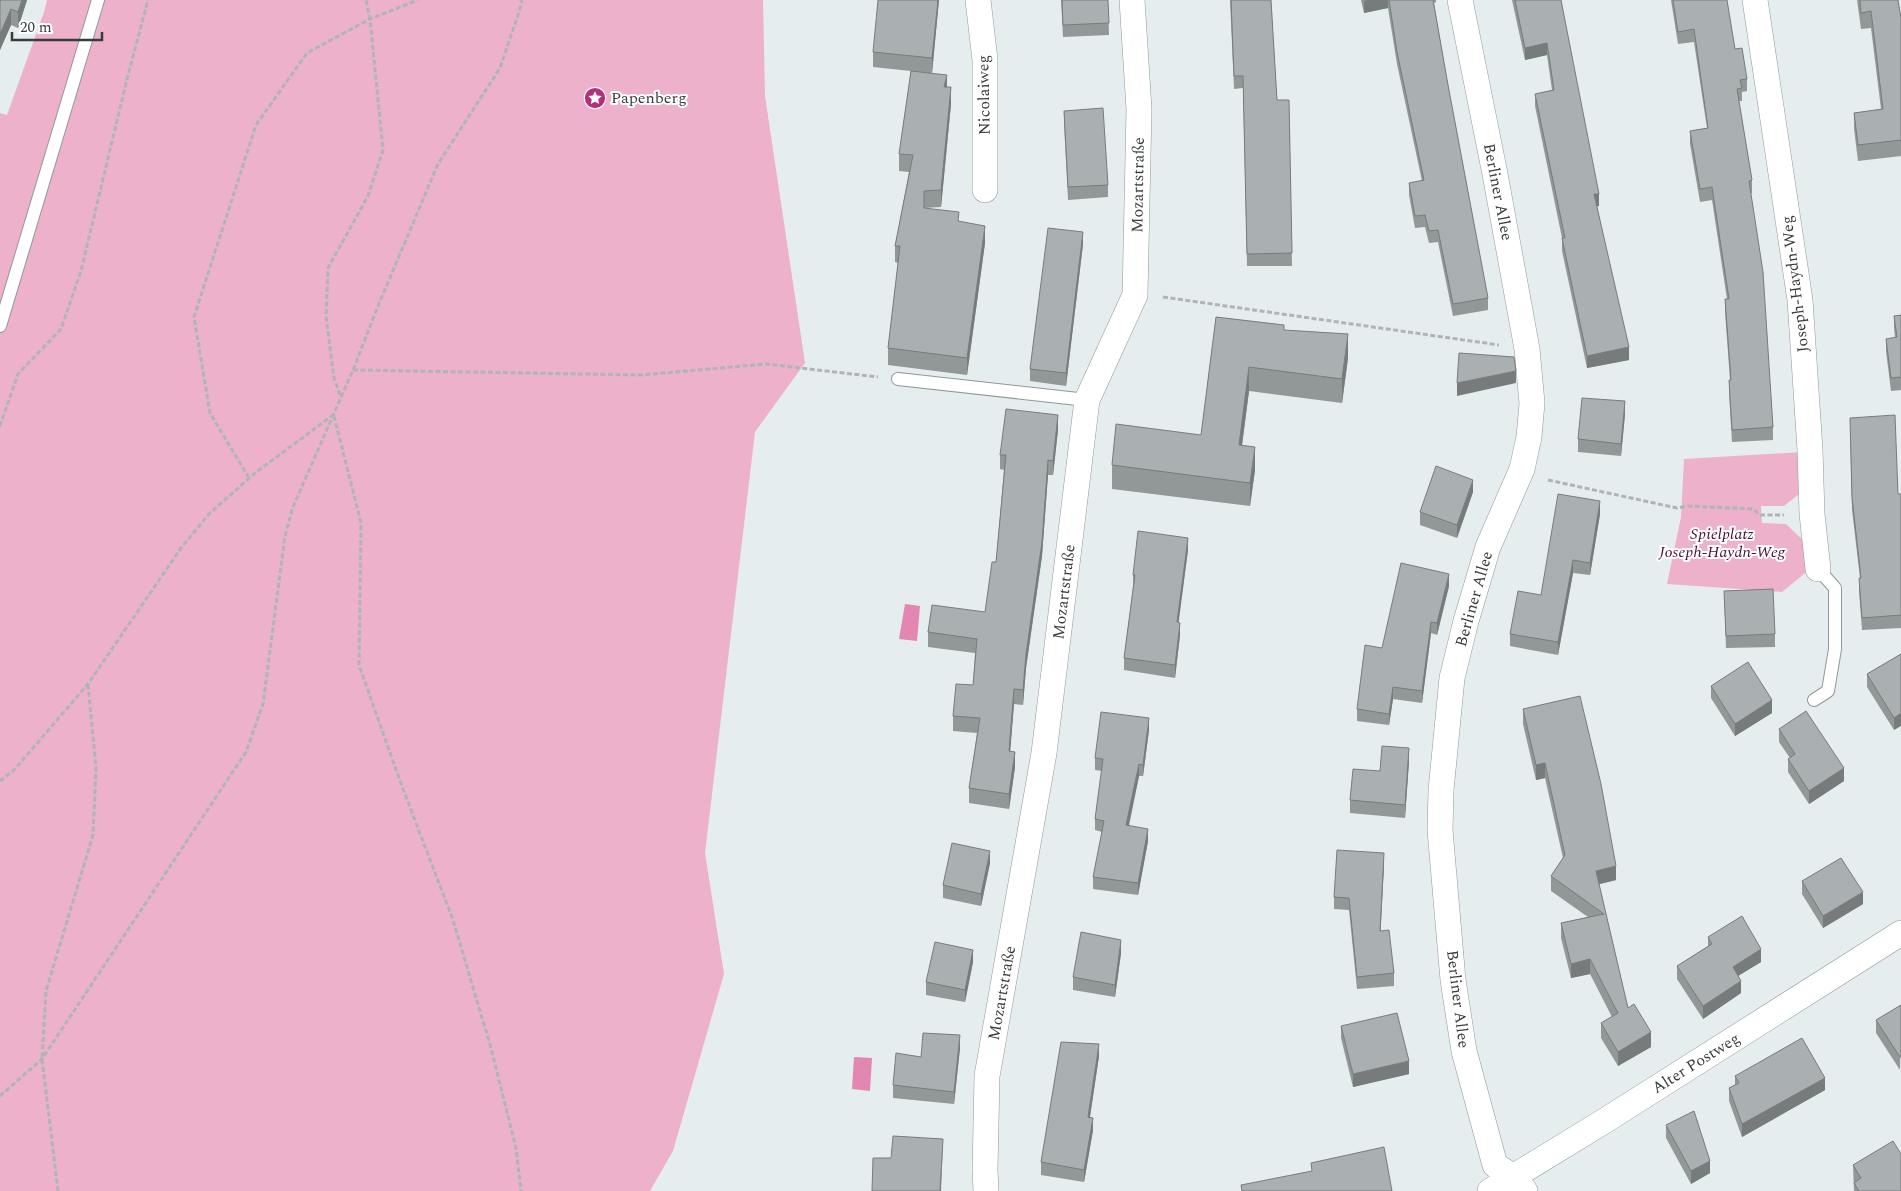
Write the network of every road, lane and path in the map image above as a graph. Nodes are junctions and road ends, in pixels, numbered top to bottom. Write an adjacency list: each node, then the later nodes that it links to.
1 (98, 0): 13 (lane)
2 (148, 0): 20 (path)
3 (366, 0): 10 (path)
4 (418, 0): 10 (path)
5 (522, 0): 15 (path)
6 (978, 0): 11 (street, Nicolaiweg)
7 (1132, 0): 12 (street, Mozartstraße)
8 (1460, 0): 14 (street, Berliner Allee)
9 (1755, 0): 23 (street, Joseph-Haydn-Weg)
10 (370, 19): 17 (path); 22 (path)
11 (985, 190)
12 (1135, 295): 14 (path); 18 (street, Mozartstraße)
13 (0, 326)
14 (1527, 349): 21 (street, Berliner Allee)
15 (353, 370): 16 (path); 17 (path)
16 (898, 379): 18 (lane)
17 (340, 395): 19 (path)
18 (1087, 400): 34 (street, Mozartstraße)
19 (334, 415): 22 (path); 29 (path); 33 (path)
20 (0, 426)
21 (1522, 469): 23 (path); 31 (street, Berliner Allee)
22 (249, 478): 25 (path)
23 (1812, 514): 24 (street, Joseph-Haydn-Weg)
24 (1818, 569): 26 (lane)
25 (88, 684): 27 (path); 29 (path)
26 (1814, 700)
27 (0, 781)
28 (1901, 932): 31 (street, Alter Postweg)
29 (42, 1059): 30 (path); 32 (path)
30 (0, 1096)
31 (1520, 1184): 35 (street, Alter Postweg)
32 (58, 1191)
33 (521, 1191)
34 (986, 1191)
35 (1490, 1191)

